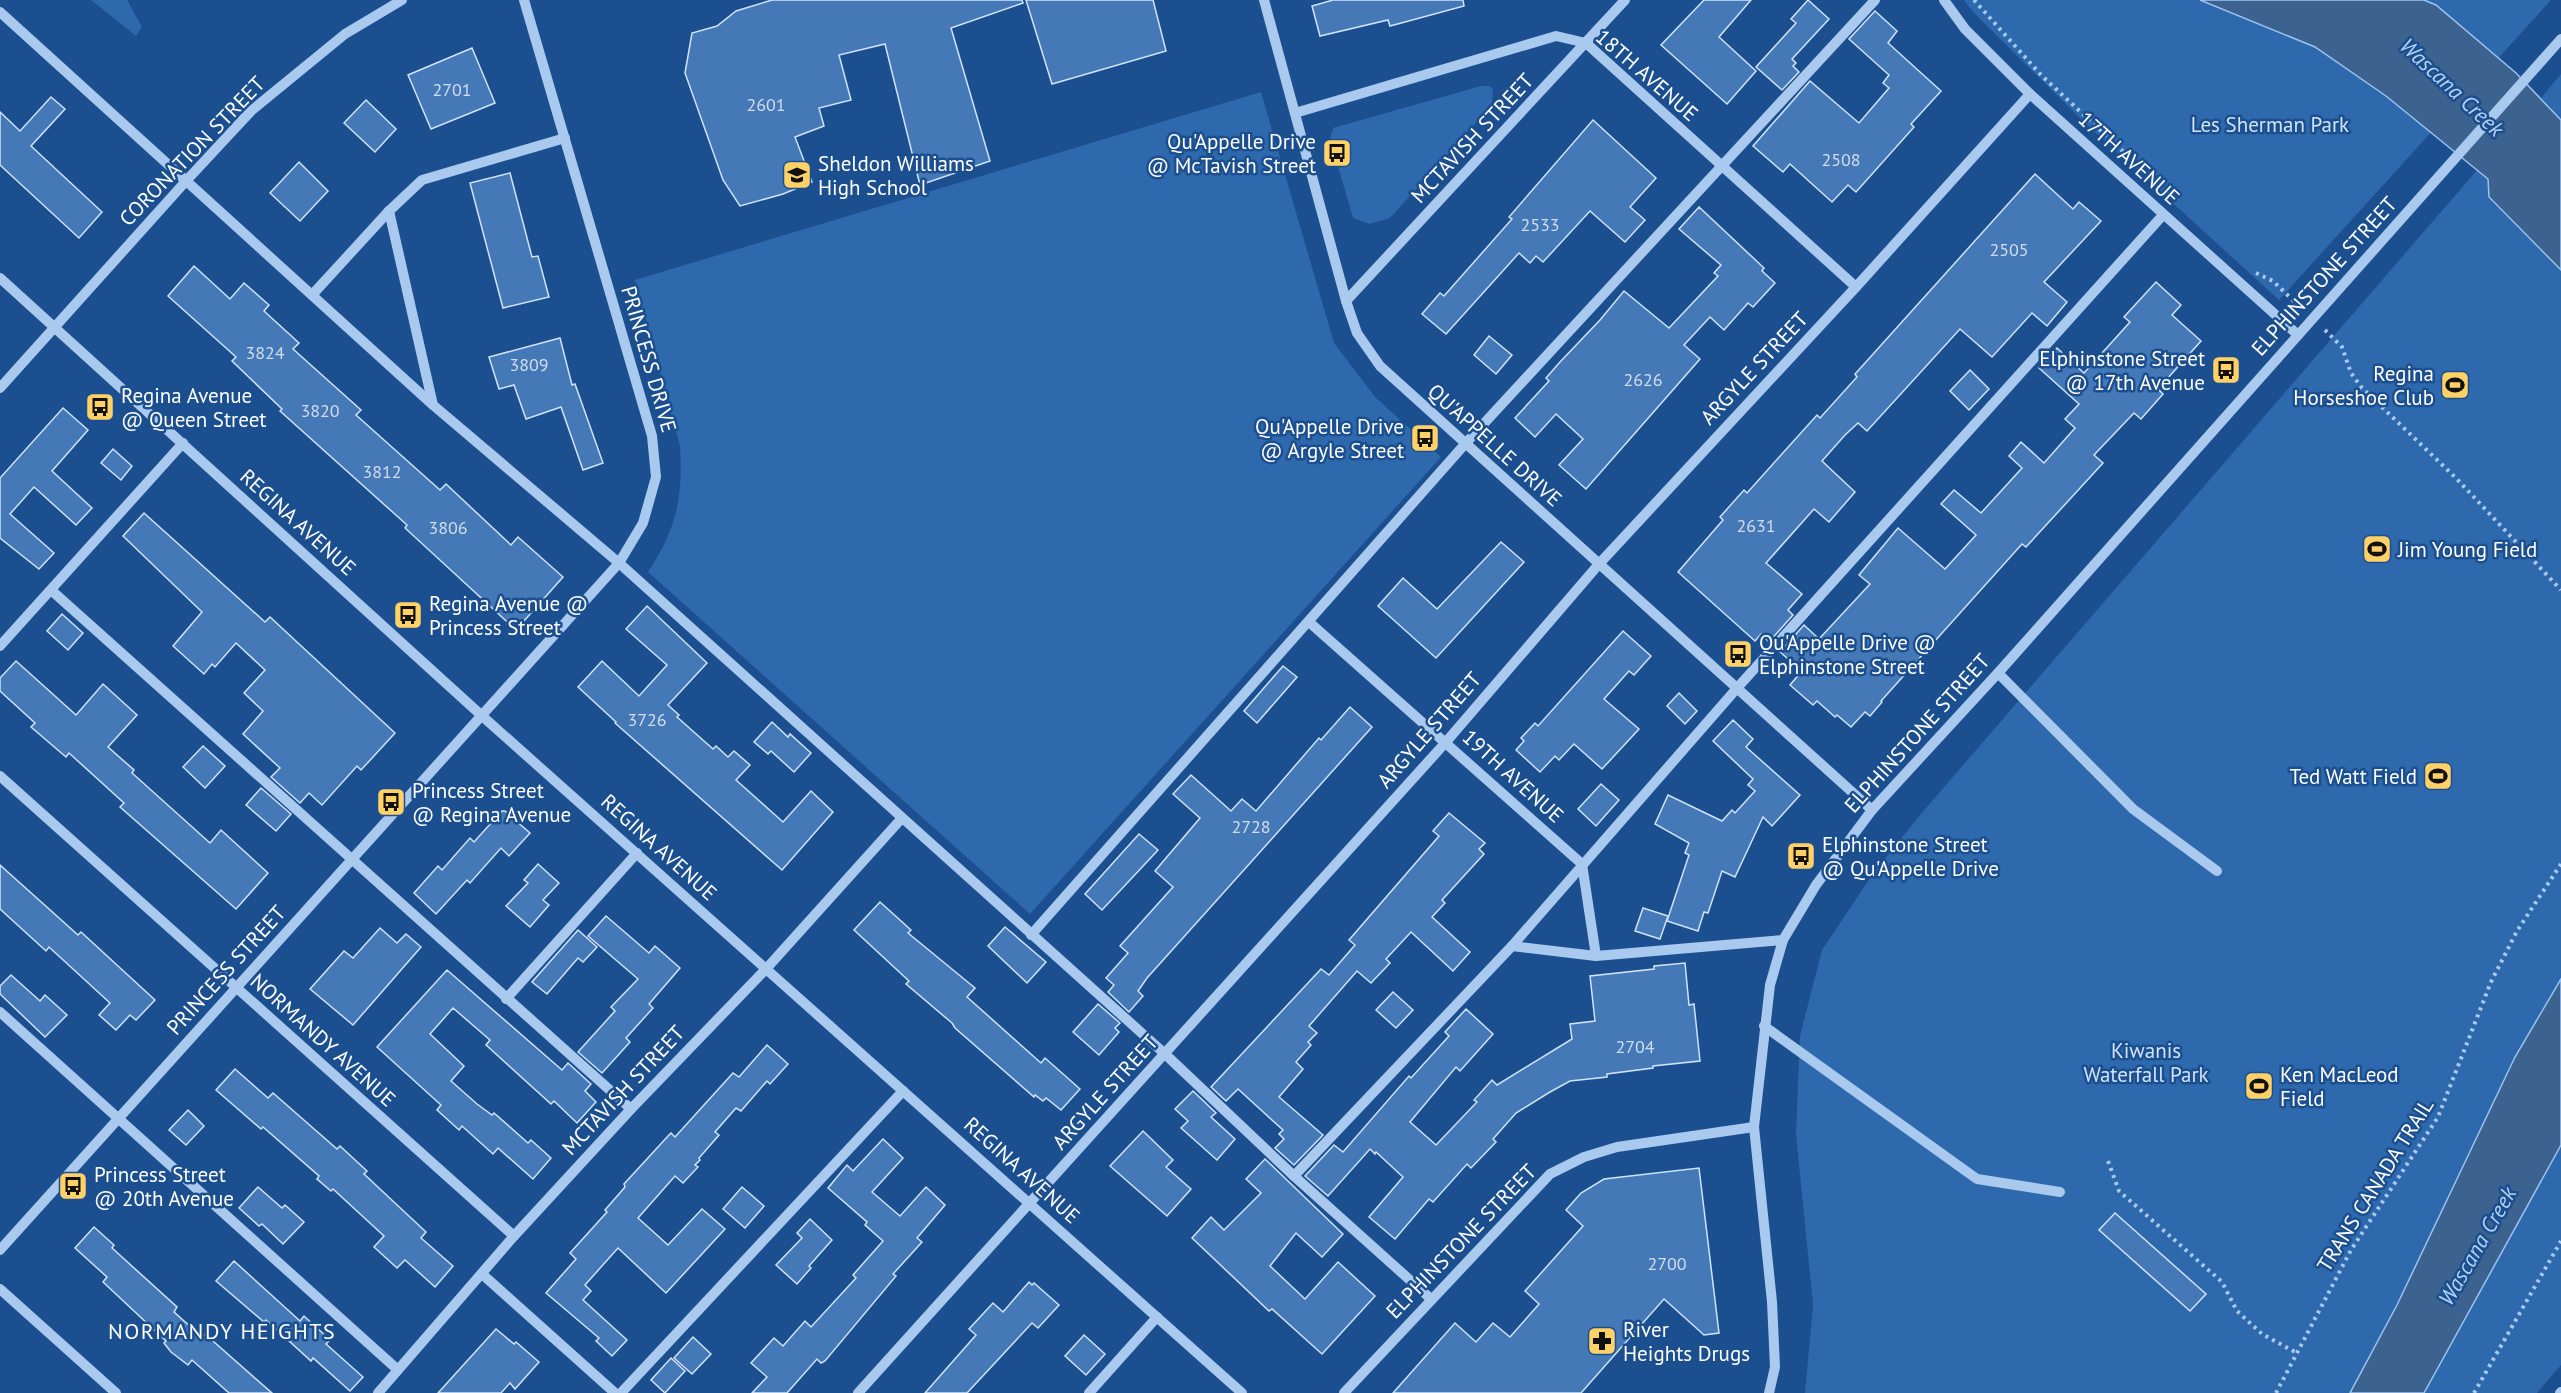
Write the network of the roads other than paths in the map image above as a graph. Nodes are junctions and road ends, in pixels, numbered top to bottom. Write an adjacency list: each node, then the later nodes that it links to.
1 (402, 0): 14 (street, CORONATION STREET)
2 (524, 0): 12 (street, PRINCESS DRIVE)
3 (1264, 0): 11 (street, QU'APPELLE DRIVE)
4 (1625, 0): 9 (street, MCTAVISH STREET)
5 (1875, 0): 13 (street)
6 (1944, 0): 10 (street, 17TH AVENUE)
7 (0, 12): 14 (street)
8 (2561, 39): 22 (street, ELPHINSTONE STREET)
9 (1586, 43): 11 (street, 18TH AVENUE); 13 (street, 18TH AVENUE); 20 (street, MCTAVISH STREET)
10 (2030, 94): 16 (street, 17TH AVENUE); 18 (street, ARGYLE STREET)
11 (1295, 112): 20 (street, QU'APPELLE DRIVE)
12 (566, 138): 15 (street); 27 (street, PRINCESS DRIVE)
13 (1721, 165): 18 (street, 18TH AVENUE); 26 (street)
14 (186, 181): 19 (street); 21 (street, CORONATION STREET)
15 (389, 211): 19 (street); 24 (street)
16 (2163, 215): 22 (street, 17TH AVENUE); 33 (street)
17 (0, 278): 21 (street, REGINA AVENUE)
18 (1856, 287): 28 (street, ARGYLE STREET)
19 (312, 295): 24 (street)
20 (1346, 302): 26 (street, QU'APPELLE DRIVE)
21 (54, 327): 23 (street, CORONATION STREET); 25 (street, REGINA AVENUE)
22 (2298, 335): 32 (street, ELPHINSTONE STREET)
23 (0, 388)
24 (433, 405): 27 (street)
25 (183, 443): 29 (street); 34 (street, REGINA AVENUE)
26 (1465, 444): 28 (street, QU'APPELLE DRIVE); 30 (street)
27 (620, 563): 34 (street, PRINCESS DRIVE); 38 (street)
28 (1599, 564): 33 (street, QU'APPELLE DRIVE); 35 (street, ARGYLE STREET)
29 (51, 590): 31 (street); 40 (street)
30 (1309, 622): 35 (street, 19TH AVENUE); 43 (street)
31 (0, 646)
32 (1998, 673): 37 (street, ELPHINSTONE STREET); 42 (street)
33 (1738, 687): 37 (street, QU'APPELLE DRIVE); 41 (street)
34 (481, 715): 39 (street, REGINA AVENUE); 40 (street, PRINCESS STREET)
35 (1446, 742): 41 (street, 19TH AVENUE); 52 (street, ARGYLE STREET)
36 (0, 776): 48 (street, NORMANDY AVENUE)
37 (1872, 810): 44 (street, ELPHINSTONE STREET)
38 (902, 818): 43 (street); 47 (street, MCTAVISH STREET)
39 (637, 853): 47 (street, REGINA AVENUE); 49 (street)
40 (351, 860): 48 (street, PRINCESS STREET); 49 (street)
41 (1582, 864): 45 (street); 46 (street)
42 (2217, 871)
43 (1031, 934): 52 (street)
44 (1782, 940): 46 (street); 51 (street, ELPHINSTONE STREET)
45 (1512, 946): 46 (street); 57 (street)
46 (1596, 956)
47 (766, 969): 53 (street, REGINA AVENUE); 54 (street, MCTAVISH STREET)
48 (236, 988): 55 (street, PRINCESS STREET); 60 (street, NORMANDY AVENUE)
49 (506, 999): 54 (street)
50 (0, 1012): 55 (street)
51 (1764, 1026): 56 (street, ELPHINSTONE STREET); 58 (street)
52 (1165, 1054): 57 (street); 59 (street, ARGYLE STREET)
53 (903, 1091): 59 (street, REGINA AVENUE); 70 (street)
54 (631, 1109): 60 (street, MCTAVISH STREET)
55 (118, 1118): 61 (street, PRINCESS STREET); 66 (street)
56 (1754, 1127): 64 (street, ELPHINSTONE STREET); 75 (street)
57 (1294, 1176): 64 (street)
58 (2060, 1192)
59 (1030, 1204): 65 (street, REGINA AVENUE); 71 (street, ARGYLE STREET)
60 (514, 1236): 62 (street, MCTAVISH STREET)
61 (0, 1250)
62 (482, 1274): 66 (street, MCTAVISH STREET); 69 (street)
63 (0, 1288): 67 (street)
64 (1431, 1299): 74 (street, ELPHINSTONE STREET)
65 (1157, 1317): 72 (street); 73 (street, REGINA AVENUE)
66 (398, 1370): 68 (street, MCTAVISH STREET)
67 (116, 1393)
68 (378, 1393)
69 (615, 1393)
70 (621, 1393)
71 (858, 1393)
72 (1089, 1393)
73 (1242, 1393)
74 (1344, 1393)
75 (1769, 1393)

